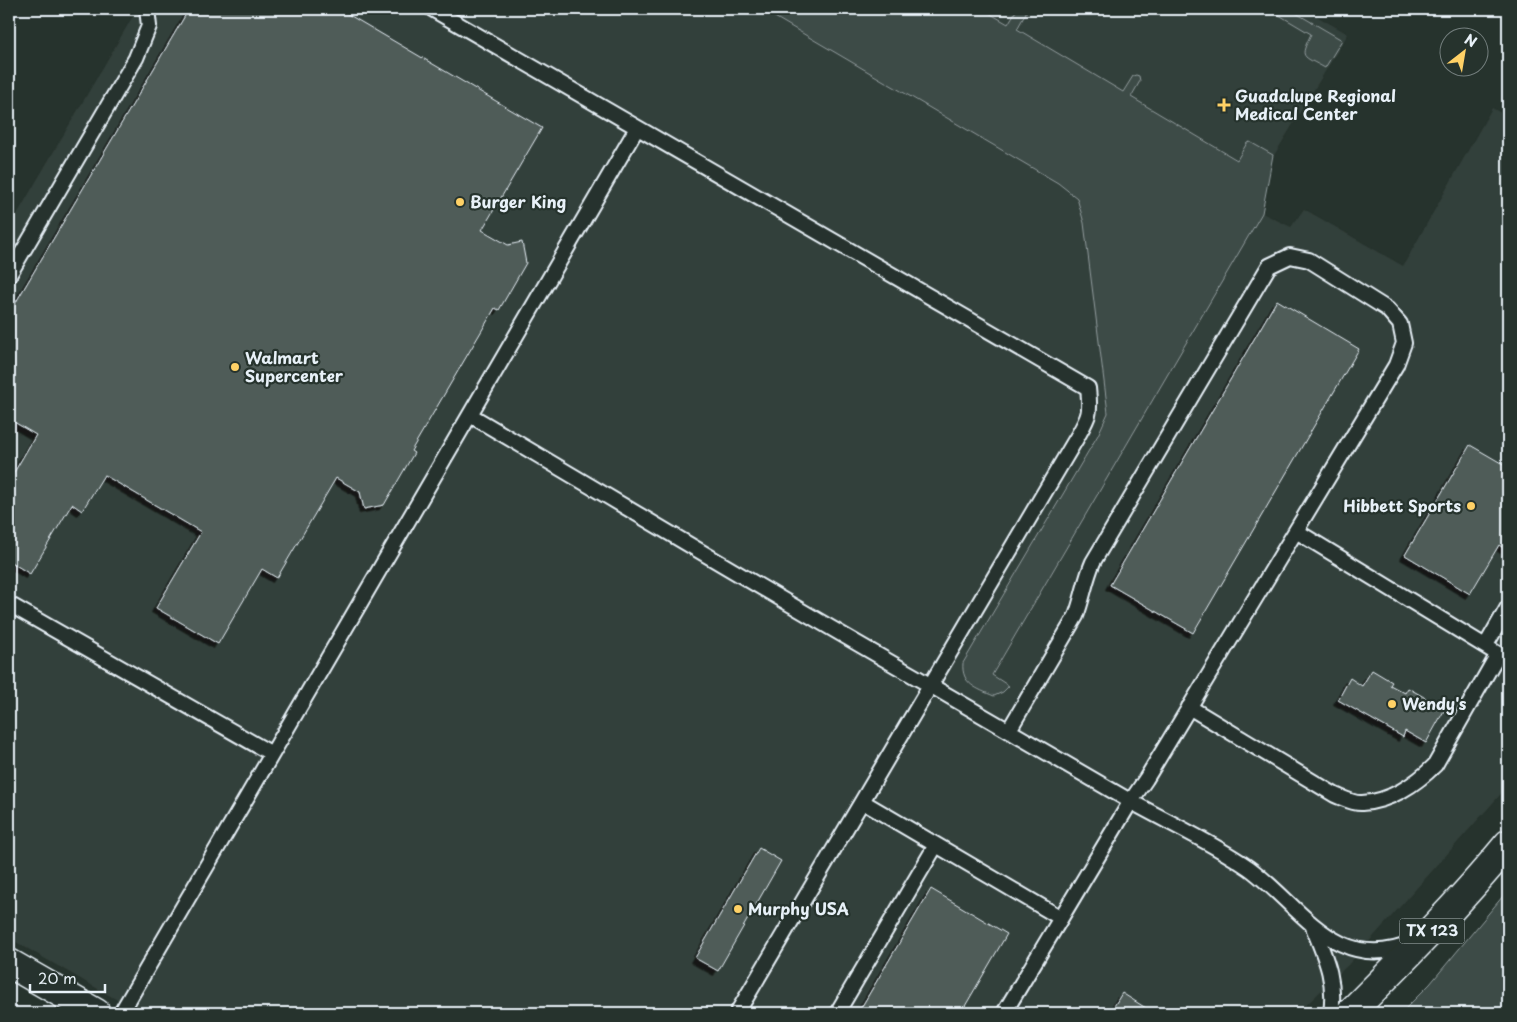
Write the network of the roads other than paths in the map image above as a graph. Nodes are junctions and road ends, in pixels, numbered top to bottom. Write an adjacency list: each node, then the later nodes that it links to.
1 (147, 9): 4 (lane)
2 (432, 9): 3 (lane)
3 (637, 128): 5 (lane); 10 (lane)
4 (9, 275)
5 (470, 415): 10 (lane); 13 (lane)
6 (1296, 531): 9 (lane); 11 (lane); 12 (lane)
7 (9, 604): 13 (lane)
8 (1508, 607): 9 (lane)
9 (1500, 654): 11 (lane)
10 (931, 686): 12 (lane); 15 (lane)
11 (1189, 707): 14 (lane)
12 (1009, 730): 14 (lane)
13 (272, 754): 23 (lane)
14 (1130, 801): 18 (lane); 19 (lane)
15 (862, 802): 16 (lane); 24 (lane)
16 (936, 844): 18 (lane); 25 (lane)
17 (1508, 844): 20 (main road, TX 123)
18 (1061, 918): 26 (lane)
19 (1313, 927): 20 (lane); 27 (lane)
20 (1427, 936): 28 (main road, TX 123)
21 (9, 963): 22 (main road)
22 (83, 1010)
23 (121, 1013)
24 (737, 1013)
25 (837, 1013)
26 (1004, 1013)
27 (1331, 1013)
28 (1350, 1013)

